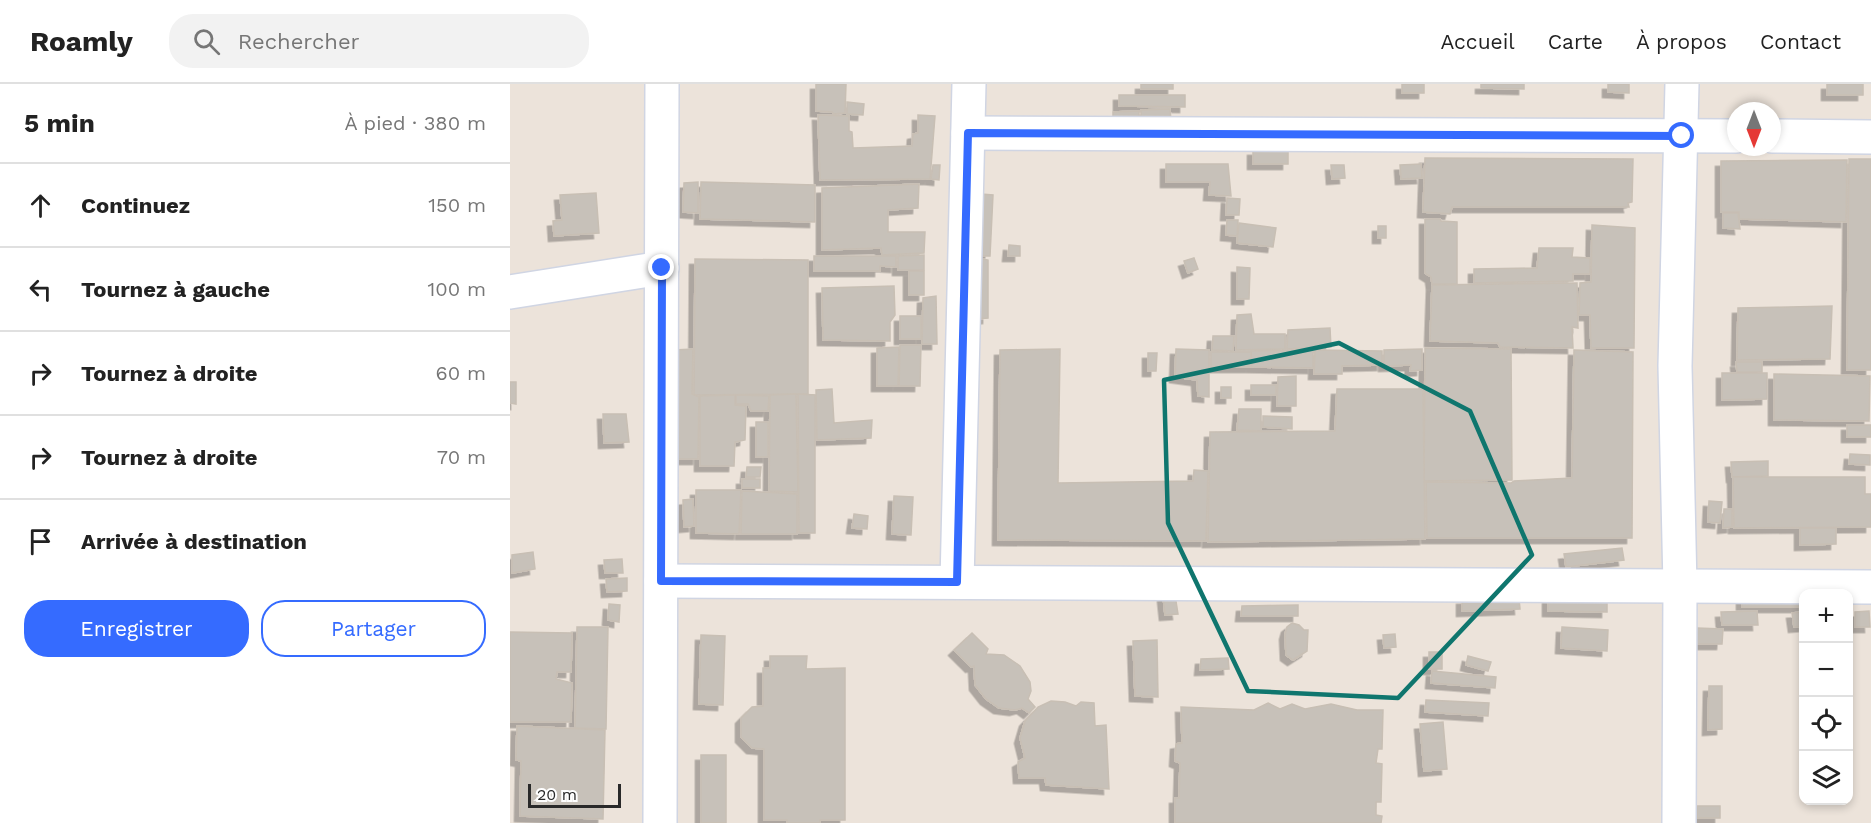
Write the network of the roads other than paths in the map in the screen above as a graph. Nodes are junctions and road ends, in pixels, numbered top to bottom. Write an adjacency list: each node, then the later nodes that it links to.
1 (662, 84): 9 (street)
2 (969, 84): 4 (street)
3 (1682, 84): 5 (street)
4 (968, 133): 5 (street); 12 (street)
5 (1682, 136): 6 (street); 13 (street)
6 (1727, 136)
7 (1781, 136): 8 (street)
8 (1871, 137)
9 (662, 268): 10 (street); 11 (street)
10 (510, 292)
11 (661, 581): 12 (street); 15 (street)
12 (957, 582): 13 (street)
13 (1680, 586): 14 (street); 16 (street)
14 (1871, 587)
15 (660, 823)
16 (1679, 823)

